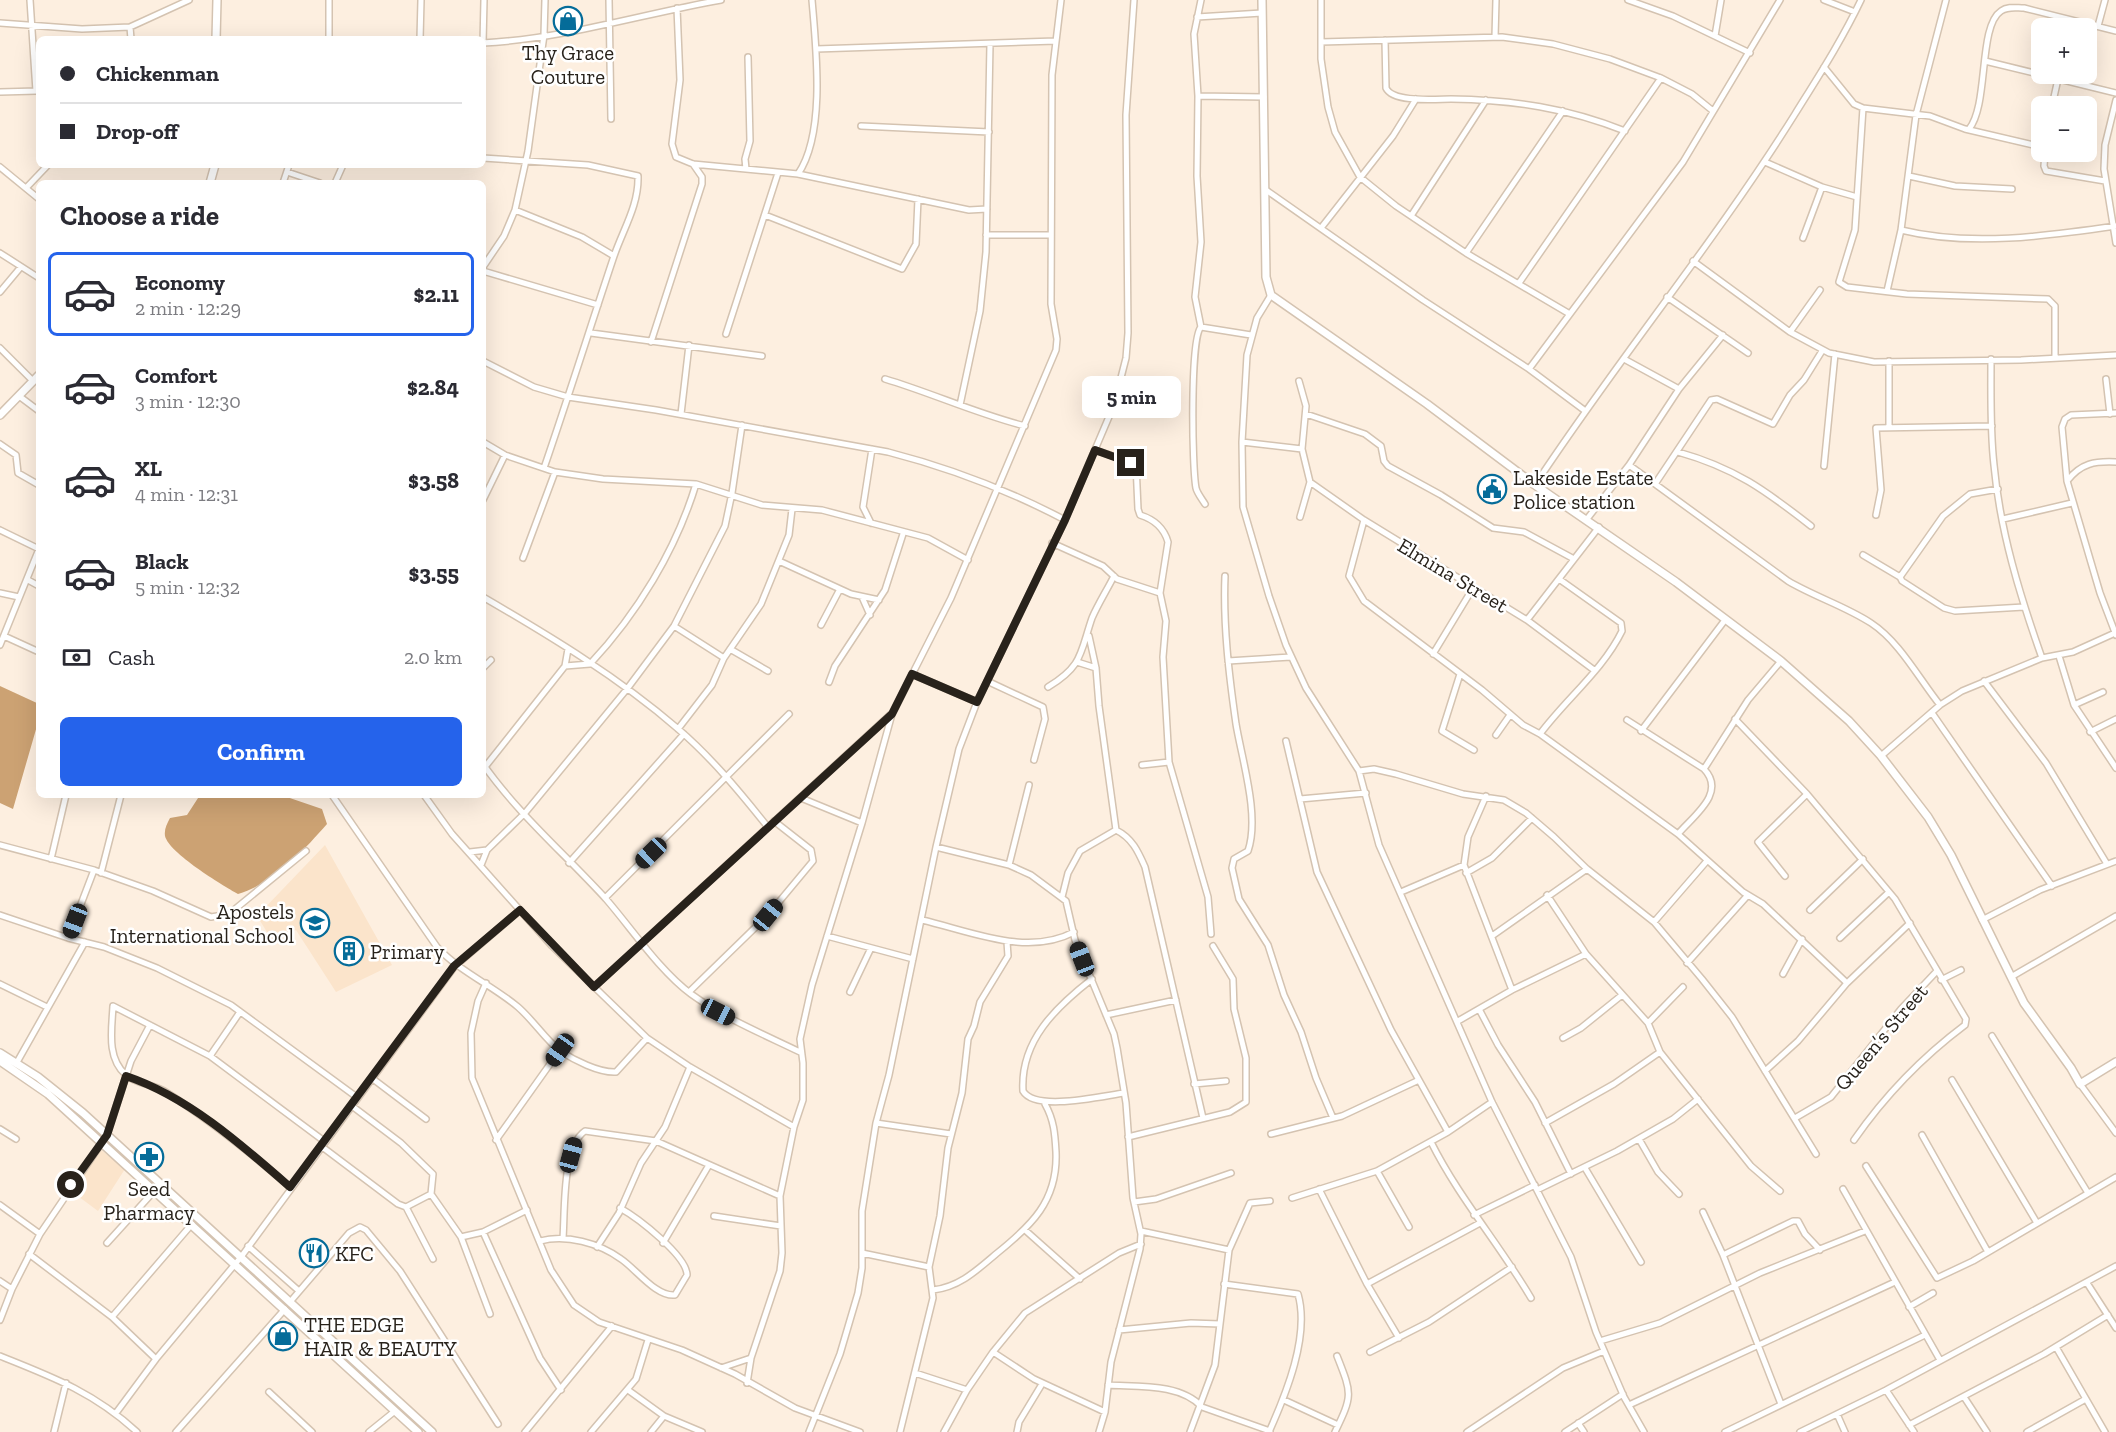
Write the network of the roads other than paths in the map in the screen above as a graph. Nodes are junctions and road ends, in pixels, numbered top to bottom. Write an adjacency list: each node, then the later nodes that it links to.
1 (30, 0): 31 (street)
2 (189, 0): 32 (street)
3 (217, 0): 36 (street)
4 (329, 0): 37 (street)
5 (421, 0): 38 (street)
6 (484, 0): 39 (street)
7 (545, 0): 34 (street)
8 (609, 0): 29 (street)
9 (721, 0): 24 (street)
10 (813, 0): 47 (street)
11 (1061, 0): 43 (street)
12 (1134, 0): 168 (street)
13 (1201, 0): 27 (street)
14 (1262, 0): 26 (street)
15 (1321, 0): 44 (street)
16 (1496, 0): 41 (street)
17 (1628, 0): 40 (street)
18 (1721, 0): 40 (street)
19 (1780, 0): 48 (street)
20 (1824, 0): 25 (street)
21 (1861, 0): 25 (street)
22 (1946, 0): 67 (street)
23 (2105, 0): 30 (street)
24 (677, 8): 29 (street); 78 (street)
25 (1855, 12): 51 (street)
26 (1262, 13): 27 (street); 60 (street)
27 (1197, 17): 59 (street)
28 (0, 23): 31 (street)
29 (607, 24): 34 (street); 68 (street)
30 (2098, 26): 33 (street); 50 (street)
31 (30, 27): 32 (street); 53 (street)
32 (130, 27): 35 (street)
33 (2116, 31)
34 (544, 35): 45 (street); 75 (street)
35 (131, 36)
36 (216, 36)
37 (330, 36)
38 (420, 36)
39 (483, 36)
40 (1715, 36): 48 (street)
41 (1495, 37): 42 (street); 54 (street)
42 (1385, 40): 44 (street); 61 (street)
43 (1056, 41): 46 (street); 106 (street)
44 (1321, 42): 87 (street)
45 (486, 43)
46 (990, 44): 47 (street); 72 (street)
47 (816, 49): 85 (street)
48 (1750, 53): 66 (street)
49 (748, 57): 82 (street)
50 (1985, 61): 52 (street); 70 (street)
51 (1824, 67): 64 (street); 76 (street)
52 (2031, 72)
53 (36, 75)
54 (1661, 78): 66 (street); 71 (street)
55 (2079, 84): 58 (street)
56 (36, 91): 57 (street)
57 (0, 92)
58 (2116, 93)
59 (1198, 96): 60 (street); 125 (street)
60 (1264, 97): 94 (street)
61 (1416, 99): 62 (street); 87 (street)
62 (1486, 100): 65 (street); 101 (street)
63 (2116, 100): 90 (street)
64 (1863, 108): 67 (street); 96 (street)
65 (1563, 111): 71 (street); 110 (street)
66 (1713, 111): 124 (street)
67 (1916, 115): 70 (street); 86 (street)
68 (611, 118)
69 (861, 126): 72 (street)
70 (1969, 129): 73 (street)
71 (1625, 131): 117 (street)
72 (989, 132): 98 (street)
73 (2031, 145)
74 (486, 158): 75 (street)
75 (526, 160): 99 (street); 111 (street)
76 (1765, 162): 91 (street); 112 (street)
77 (2046, 162): 90 (street)
78 (693, 164): 82 (street); 131 (street)
79 (0, 167): 92 (street)
80 (45, 168): 92 (street)
81 (288, 168): 83 (street)
82 (746, 169): 84 (street)
83 (287, 172): 88 (street); 89 (street)
84 (778, 173): 85 (street); 100 (street)
85 (798, 174): 97 (street)
86 (1909, 176): 93 (street); 104 (street)
87 (1360, 177): 101 (street); 103 (street)
88 (284, 180)
89 (311, 180)
90 (2106, 181): 102 (street)
91 (1822, 187): 96 (street); 107 (street)
92 (26, 188): 95 (street)
93 (2012, 189)
94 (1266, 190): 103 (street); 121 (street)
95 (36, 196)
96 (1857, 197): 119 (street)
97 (918, 199): 98 (street); 100 (street)
98 (987, 209): 105 (street)
99 (515, 210): 111 (street); 113 (street)
100 (765, 215): 128 (street)
101 (1411, 216): 110 (street)
102 (2115, 226): 104 (street); 108 (street)
103 (1321, 228): 144 (street)
104 (1901, 230): 119 (street)
105 (986, 235): 106 (street); 152 (street)
106 (1051, 235): 160 (street)
107 (1803, 238)
108 (2116, 243)
109 (0, 253): 114 (street)
110 (1466, 253): 117 (street)
111 (614, 256): 123 (street)
112 (1693, 261): 122 (street); 126 (street)
113 (486, 264)
114 (20, 268): 116 (street); 120 (street)
115 (486, 270): 123 (street)
116 (36, 275)
117 (1519, 283): 124 (street)
118 (1820, 290): 126 (street)
119 (1887, 291): 139 (street)
120 (0, 292)
121 (1271, 295): 129 (street); 181 (street)
122 (1667, 297): 130 (street); 140 (street)
123 (598, 305): 127 (street)
124 (1568, 314): 144 (street)
125 (1201, 327): 129 (street); 187 (street)
126 (1790, 332): 134 (street)
127 (591, 333): 131 (street); 151 (street)
128 (726, 334)
129 (1251, 335): 163 (street)
130 (1723, 335): 135 (street); 149 (street)
131 (651, 342): 132 (street)
132 (689, 345): 138 (street); 156 (street)
133 (0, 348): 145 (street)
134 (1822, 351): 136 (street); 169 (street)
135 (1748, 353)
136 (1835, 354): 142 (street); 173 (street)
137 (2116, 355): 139 (street)
138 (762, 356)
139 (2055, 358): 141 (street)
140 (1624, 359): 149 (street); 154 (street)
141 (1991, 359): 142 (street); 161 (street)
142 (1889, 361): 162 (street)
143 (486, 363): 151 (street)
144 (1529, 369): 154 (street)
145 (36, 378): 150 (street)
146 (885, 379): 152 (street)
147 (2106, 380): 155 (street)
148 (1299, 381): 157 (street)
149 (1679, 389): 172 (street)
150 (19, 396): 153 (street); 158 (street)
151 (568, 397): 156 (street); 174 (street)
152 (960, 405): 160 (street)
153 (36, 409)
154 (1584, 410): 181 (street)
155 (2113, 413): 176 (street)
156 (681, 414): 159 (street)
157 (1306, 414): 167 (street); 206 (street)
158 (0, 415)
159 (742, 425): 166 (street); 184 (street)
160 (1024, 426): 182 (street)
161 (1992, 426): 162 (street); 183 (street)
162 (1889, 427): 189 (street)
163 (1242, 442): 167 (street); 238 (street)
164 (0, 444): 178 (street)
165 (486, 444): 170 (street)
166 (872, 449): 182 (street); 195 (street)
167 (1302, 449): 177 (street)
168 (1095, 450): 193 (street); 217 (street)
169 (1678, 452): 180 (street); 196 (street)
170 (505, 455): 174 (street); 185 (street)
171 (2116, 462): 176 (street)
172 (1629, 465): 180 (street); 191 (street)
173 (1824, 466)
174 (544, 468): 175 (street)
175 (555, 472): 179 (street); 204 (street)
176 (2067, 481): 186 (street)
177 (1310, 482): 190 (street); 194 (street, Elmina Street)
178 (36, 483)
179 (696, 484): 184 (street); 245 (street)
180 (1655, 484): 260 (street)
181 (1535, 485): 191 (street)
182 (998, 488): 193 (street); 205 (street)
183 (1998, 489): 192 (street); 210 (street)
184 (732, 493): 188 (street); 228 (street)
185 (486, 494)
186 (2072, 503): 192 (street); 226 (street)
187 (1205, 504)
188 (792, 508): 195 (street); 207 (street)
189 (1876, 515)
190 (1300, 517)
191 (1587, 519): 197 (street)
192 (2003, 519): 222 (street)
193 (1065, 520): 200 (street)
194 (1364, 520): 214 (street, Elmina Street); 236 (street)
195 (872, 524): 199 (street)
196 (1811, 526)
197 (1599, 527): 206 (street); 225 (street)
198 (0, 530): 201 (street)
199 (903, 534): 205 (street); 221 (street)
200 (1052, 543): 208 (street); 253 (street)
201 (36, 548)
202 (1863, 555): 210 (street)
203 (36, 557): 212 (street)
204 (523, 558)
205 (968, 560): 251 (street)
206 (1574, 560): 211 (street)
207 (778, 561): 215 (street); 234 (street)
208 (1114, 576): 217 (street); 231 (street)
209 (1225, 576): 244 (street)
210 (1900, 577): 222 (street)
211 (1559, 579): 224 (street); 249 (street)
212 (28, 580): 213 (street); 218 (street)
213 (36, 584)
214 (1473, 588): 224 (street, Elmina Street); 236 (street)
215 (840, 589): 219 (street); 227 (street)
216 (0, 593): 218 (street)
217 (1160, 593): 279 (street)
218 (19, 597): 230 (street)
219 (862, 597): 221 (street); 223 (street)
220 (486, 599): 233 (street)
221 (879, 600): 223 (street)
222 (2024, 607): 240 (street)
223 (870, 615): 255 (street)
224 (1527, 620): 249 (street, Elmina Street)
225 (1725, 620): 242 (street); 270 (street)
226 (2113, 623): 229 (street)
227 (821, 625)
228 (674, 626): 239 (street); 257 (street)
229 (2116, 634): 237 (street)
230 (4, 636): 232 (street); 235 (street)
231 (1089, 636): 243 (street); 248 (street)
232 (0, 645)
233 (568, 649): 245 (street); 247 (street)
234 (730, 649): 239 (street); 250 (street)
235 (36, 651)
236 (1433, 654): 252 (street)
237 (2059, 656): 240 (street); 261 (street)
238 (1291, 657): 244 (street); 285 (street)
239 (724, 658): 269 (street)
240 (2042, 658): 254 (street)
241 (491, 660): 246 (street)
242 (1781, 661): 266 (street); 277 (street)
243 (1077, 662): 248 (street); 256 (street)
244 (1228, 662): 404 (street)
245 (590, 664): 247 (street); 257 (street)
246 (486, 665)
247 (565, 666): 280 (street)
248 (1096, 668): 302 (street)
249 (1594, 670): 273 (street)
250 (768, 671)
251 (912, 674): 259 (street); 264 (street)
252 (1460, 674): 265 (street); 276 (street)
253 (987, 681): 259 (street); 278 (street)
254 (1984, 681): 260 (street); 314 (street)
255 (829, 682)
256 (1047, 687)
257 (627, 689): 269 (street); 297 (street)
258 (2103, 692): 261 (street)
259 (977, 702): 305 (street)
260 (1940, 705): 262 (street)
261 (2074, 705): 271 (street)
262 (1932, 713): 277 (street); 323 (street)
263 (789, 714): 286 (street)
264 (892, 714): 295 (street); 300 (street)
265 (1510, 715): 273 (street); 274 (street)
266 (1735, 719): 284 (street); 289 (street)
267 (2116, 719): 271 (street)
268 (1627, 720): 270 (street)
269 (678, 729): 272 (street)
270 (1641, 731): 284 (street)
271 (2090, 732): 283 (street)
272 (684, 734): 286 (street); 312 (street)
273 (1540, 734): 303 (street)
274 (1496, 735)
275 (1286, 741): 296 (street)
276 (1474, 750)
277 (1881, 756): 335 (street)
278 (1034, 760)
279 (1169, 762): 281 (street); 339 (street)
280 (486, 763)
281 (1142, 765)
282 (486, 767): 297 (street)
283 (2116, 768)
284 (1704, 769): 303 (street)
285 (1359, 771): 288 (street); 290 (street)
286 (728, 778): 301 (street); 329 (street)
287 (1029, 785): 316 (street)
288 (1366, 793): 296 (street); 324 (street)
289 (1807, 794): 310 (street); 322 (street)
290 (1486, 796): 298 (street); 317 (street)
291 (65, 798): 309 (street)
292 (121, 798): 320 (street)
293 (334, 798): 353 (street)
294 (426, 798): 308 (street)
295 (801, 798): 299 (street); 300 (street)
296 (1300, 799): 392 (street)
297 (525, 813): 307 (street); 312 (street)
298 (1532, 818): 318 (street); 321 (street)
299 (774, 820): 301 (street); 366 (street)
300 (862, 823): 340 (street)
301 (767, 826): 347 (street)
302 (1116, 830): 328 (street); 369 (street)
303 (1678, 834): 313 (street)
304 (0, 845): 309 (street)
305 (936, 847): 316 (street); 334 (street)
306 (306, 850): 320 (street)
307 (487, 850): 308 (street); 315 (street)
308 (470, 852): 315 (street)
309 (51, 859): 319 (street)
310 (1863, 859): 325 (street); 331 (street)
311 (2116, 861): 314 (street)
312 (569, 862): 329 (street)
313 (1706, 862): 327 (street); 336 (street)
314 (2107, 864): 323 (street)
315 (481, 865): 330 (street)
316 (1009, 865): 328 (street)
317 (1464, 865): 321 (street); 324 (street)
318 (1587, 869): 326 (street); 336 (street)
319 (94, 870): 320 (street); 342 (street)
320 (101, 873)
321 (1466, 873): 341 (street)
322 (1785, 876)
323 (2052, 886): 335 (street)
324 (1401, 892): 374 (street)
325 (1889, 892): 337 (street); 343 (street)
326 (1547, 895): 341 (street); 350 (street)
327 (1748, 895): 344 (street); 352 (street)
328 (1062, 897): 338 (street)
329 (605, 898): 347 (street)
330 (520, 910): 353 (street); 363 (street)
331 (1810, 910)
332 (0, 915): 342 (street)
333 (2116, 916): 357 (street)
334 (922, 920): 346 (street); 351 (street)
335 (1982, 920): 357 (street)
336 (1654, 922): 352 (street)
337 (1910, 923): 355 (street); 361 (street)
338 (1074, 932): 346 (street); 358 (street)
339 (1211, 934)
340 (827, 936): 349 (street); 381 (street)
341 (1492, 936): 365 (street)
342 (68, 938): 345 (street)
343 (1840, 938)
344 (1802, 939): 356 (street); 361 (street)
345 (86, 942): 370 (street); 372 (street)
346 (1007, 942): 413 (street)
347 (643, 944): 363 (street); 366 (street)
348 (1213, 945): 403 (street)
349 (871, 948): 351 (street); 367 (street)
350 (1586, 954): 365 (street); 368 (street)
351 (913, 959): 407 (street)
352 (1687, 963): 389 (street)
353 (454, 966): 360 (street); 391 (street)
354 (1961, 970): 359 (street)
355 (1936, 972): 359 (street); 405 (street, Queen’s Street)
356 (1783, 974)
357 (2011, 977): 396 (street)
358 (1092, 979): 373 (street); 401 (street)
359 (1941, 980): 421 (street)
360 (486, 983): 380 (street); 420 (street)
361 (1847, 983): 389 (street)
362 (0, 984): 370 (street)
363 (594, 987): 378 (street)
364 (1683, 987): 375 (street)
365 (1512, 990): 371 (street)
366 (689, 992): 381 (street)
367 (850, 992)
368 (1622, 994): 375 (street); 379 (street)
369 (1176, 1000): 373 (street); 395 (street)
370 (47, 1007): 387 (street)
371 (1479, 1009): 374 (street); 408 (street)
372 (240, 1012): 384 (street); 398 (street)
373 (1106, 1015): 397 (street)
374 (1458, 1021): 400 (street)
375 (1648, 1023): 382 (street)
376 (150, 1025): 384 (street); 390 (street); 390 (street)
377 (1992, 1036): 440 (street)
378 (647, 1038): 380 (street); 388 (street)
379 (1563, 1038)
380 (560, 1050): 420 (street)
381 (800, 1052): 409 (street)
382 (1660, 1052): 399 (street); 408 (street)
383 (0, 1053): 387 (street)
384 (210, 1056): 425 (street)
385 (0, 1061): 424 (street)
386 (2116, 1062): 396 (street)
387 (16, 1064): 415 (street)
388 (690, 1067): 409 (street); 422 (street)
389 (1765, 1071): 405 (street)
390 (126, 1076): 415 (street); 434 (street)
391 (373, 1079): 398 (street); 406 (street)
392 (1419, 1080): 404 (street); 411 (street)
393 (1952, 1080): 455 (street)
394 (1226, 1081): 395 (street)
395 (1194, 1084): 403 (street)
396 (2080, 1084): 412 (street)
397 (1124, 1093): 401 (street); 417 (street)
398 (358, 1098): 402 (street)
399 (1698, 1099): 419 (street); 439 (street)
400 (1492, 1102): 411 (street); 435 (street)
401 (1045, 1104): 459 (street)
402 (352, 1106): 425 (street); 441 (street)
403 (1203, 1118): 417 (street)
404 (1334, 1118): 414 (street)
405 (1795, 1118): 426 (street)
406 (426, 1119)
407 (876, 1123): 413 (street); 475 (street)
408 (1545, 1123): 432 (street)
409 (794, 1127): 443 (street)
410 (0, 1129): 418 (street)
411 (1448, 1132): 423 (street)
412 (2116, 1133)
413 (951, 1134): 483 (street)
414 (1271, 1134)
415 (107, 1135): 424 (street); 478 (street)
416 (1922, 1135): 474 (street)
417 (1128, 1137): 446 (street)
418 (16, 1139)
419 (1639, 1139): 429 (street); 442 (street)
420 (496, 1140): 450 (street)
421 (1854, 1140)
422 (656, 1141): 427 (street); 449 (street); 465 (street)
423 (1431, 1142): 430 (street); 452 (street)
424 (101, 1143): 436 (street); 463 (street)
425 (323, 1144): 434 (street); 448 (street)
426 (1816, 1154)
427 (709, 1165): 443 (street); 468 (street)
428 (1866, 1166): 474 (street)
429 (1585, 1168): 432 (street); 480 (street)
430 (1377, 1171): 437 (street); 458 (street)
431 (1231, 1173): 446 (street)
432 (1571, 1174): 435 (street)
433 (2116, 1177): 440 (street)
434 (290, 1187): 470 (street)
435 (1536, 1187): 452 (street); 511 (street)
436 (156, 1189): 456 (street); 467 (street)
437 (1319, 1189): 444 (street); 490 (street)
438 (1843, 1189): 461 (street)
439 (1780, 1191)
440 (2088, 1193): 455 (street)
441 (431, 1194): 448 (street); 464 (street)
442 (1679, 1194)
443 (780, 1196): 457 (street)
444 (1292, 1198)
445 (1269, 1201): 472 (street)
446 (1134, 1202): 460 (street)
447 (0, 1205): 463 (street)
448 (406, 1207): 479 (street)
449 (620, 1208): 468 (street); 471 (street)
450 (527, 1210): 462 (street); 466 (street)
451 (1703, 1212): 477 (street)
452 (1474, 1215): 454 (street)
453 (714, 1216): 457 (street)
454 (1480, 1223): 484 (street); 490 (street)
455 (2037, 1223): 474 (street)
456 (192, 1224): 481 (street); 501 (street)
457 (781, 1226): 519 (street)
458 (1409, 1227)
459 (1025, 1230): 485 (street); 493 (street)
460 (1141, 1231): 469 (street); 472 (street)
461 (1865, 1231): 473 (street); 487 (street)
462 (483, 1232): 464 (street); 528 (street)
463 (40, 1234): 476 (street)
464 (461, 1237): 500 (street)
465 (563, 1238): 466 (street); 471 (street)
466 (540, 1241): 505 (street)
467 (107, 1243)
468 (663, 1243): 471 (street)
469 (1141, 1244): 485 (street); 507 (street)
470 (248, 1246): 478 (street); 494 (street)
471 (597, 1247)
472 (1229, 1250): 489 (street)
473 (1820, 1250): 477 (street); 491 (street)
474 (1988, 1252)
475 (862, 1253): 483 (street); 545 (street)
476 (29, 1254): 492 (street); 501 (street)
477 (1723, 1255): 491 (street)
478 (241, 1257): 481 (street); 497 (street)
479 (434, 1259)
480 (1641, 1262)
481 (235, 1263): 499 (street); 520 (street)
482 (2116, 1266): 488 (street)
483 (929, 1267): 493 (street)
484 (1512, 1267): 496 (street); 509 (street)
485 (1080, 1279): 515 (street)
486 (0, 1281): 492 (street)
487 (1895, 1282): 498 (street); 512 (street)
488 (2087, 1283): 502 (street); 521 (street)
489 (1224, 1284): 504 (street); 535 (street)
490 (1367, 1284): 509 (street)
491 (1734, 1286): 511 (street); 512 (street)
492 (12, 1289): 503 (street)
493 (933, 1290): 523 (street)
494 (299, 1291): 497 (street); 547 (street)
495 (1933, 1293): 498 (street)
496 (1531, 1298)
497 (291, 1302): 557 (street)
498 (1909, 1307): 508 (street)
499 (285, 1310): 540 (street); 553 (street)
500 (490, 1314)
501 (112, 1317): 520 (street)
502 (2112, 1317): 506 (street); 513 (street)
503 (0, 1320)
504 (1220, 1324): 507 (street); 539 (street)
505 (612, 1326): 510 (street); 528 (street)
506 (2116, 1328)
507 (1119, 1330): 527 (street)
508 (1925, 1335): 521 (street); 537 (street)
509 (1399, 1338): 516 (street)
510 (648, 1340): 522 (street); 529 (street)
511 (1600, 1341): 514 (street)
512 (1759, 1346): 537 (street); 538 (street)
513 (2056, 1347): 534 (street); 536 (street)
514 (1604, 1351): 533 (street); 570 (street)
515 (993, 1352): 526 (street); 530 (street)
516 (1370, 1352)
517 (0, 1356): 524 (street)
518 (1338, 1356): 548 (street)
519 (751, 1358): 522 (street); 525 (street)
520 (156, 1359): 542 (street)
521 (1940, 1360): 531 (street)
522 (720, 1368): 525 (street)
523 (915, 1373): 530 (street); 564 (street)
524 (66, 1383): 542 (street); 551 (street)
525 (747, 1383): 545 (street)
526 (1042, 1383): 541 (street); 566 (street)
527 (1108, 1385): 539 (street); 541 (street)
528 (561, 1390): 558 (street)
529 (628, 1390): 544 (street); 559 (street)
530 (967, 1390): 565 (street)
531 (1886, 1390): 543 (street); 549 (street)
532 (270, 1392): 554 (street)
533 (1623, 1394): 538 (street); 546 (street)
534 (1964, 1397): 549 (street); 578 (street)
535 (1284, 1400): 548 (street); 550 (street)
536 (2084, 1400): 579 (street); 580 (street)
537 (1781, 1404): 574 (street)
538 (1629, 1405): 573 (street)
539 (1202, 1407): 550 (street); 568 (street)
540 (395, 1411): 555 (street); 556 (street)
541 (1105, 1412): 567 (street)
542 (116, 1413): 552 (street)
543 (1837, 1414): 575 (street); 576 (street)
544 (664, 1416): 560 (street); 561 (street)
545 (815, 1416): 562 (street); 563 (street)
546 (1578, 1423): 571 (street); 572 (street)
547 (498, 1425)
548 (1338, 1425): 569 (street)
549 (1909, 1425): 577 (street)
550 (1269, 1431)
551 (54, 1432)
552 (137, 1432)
553 (176, 1432)
554 (312, 1432)
555 (369, 1432)
556 (418, 1432)
557 (432, 1432)
558 (525, 1432)
559 (591, 1432)
560 (651, 1432)
561 (702, 1432)
562 (809, 1432)
563 (860, 1432)
564 (900, 1432)
565 (944, 1432)
566 (1017, 1432)
567 (1099, 1432)
568 (1190, 1432)
569 (1335, 1432)
570 (1467, 1432)
571 (1566, 1432)
572 (1584, 1432)
573 (1644, 1432)
574 (1725, 1432)
575 (1800, 1432)
576 (1845, 1432)
577 (1914, 1432)
578 (1987, 1432)
579 (2027, 1432)
580 (2105, 1432)

